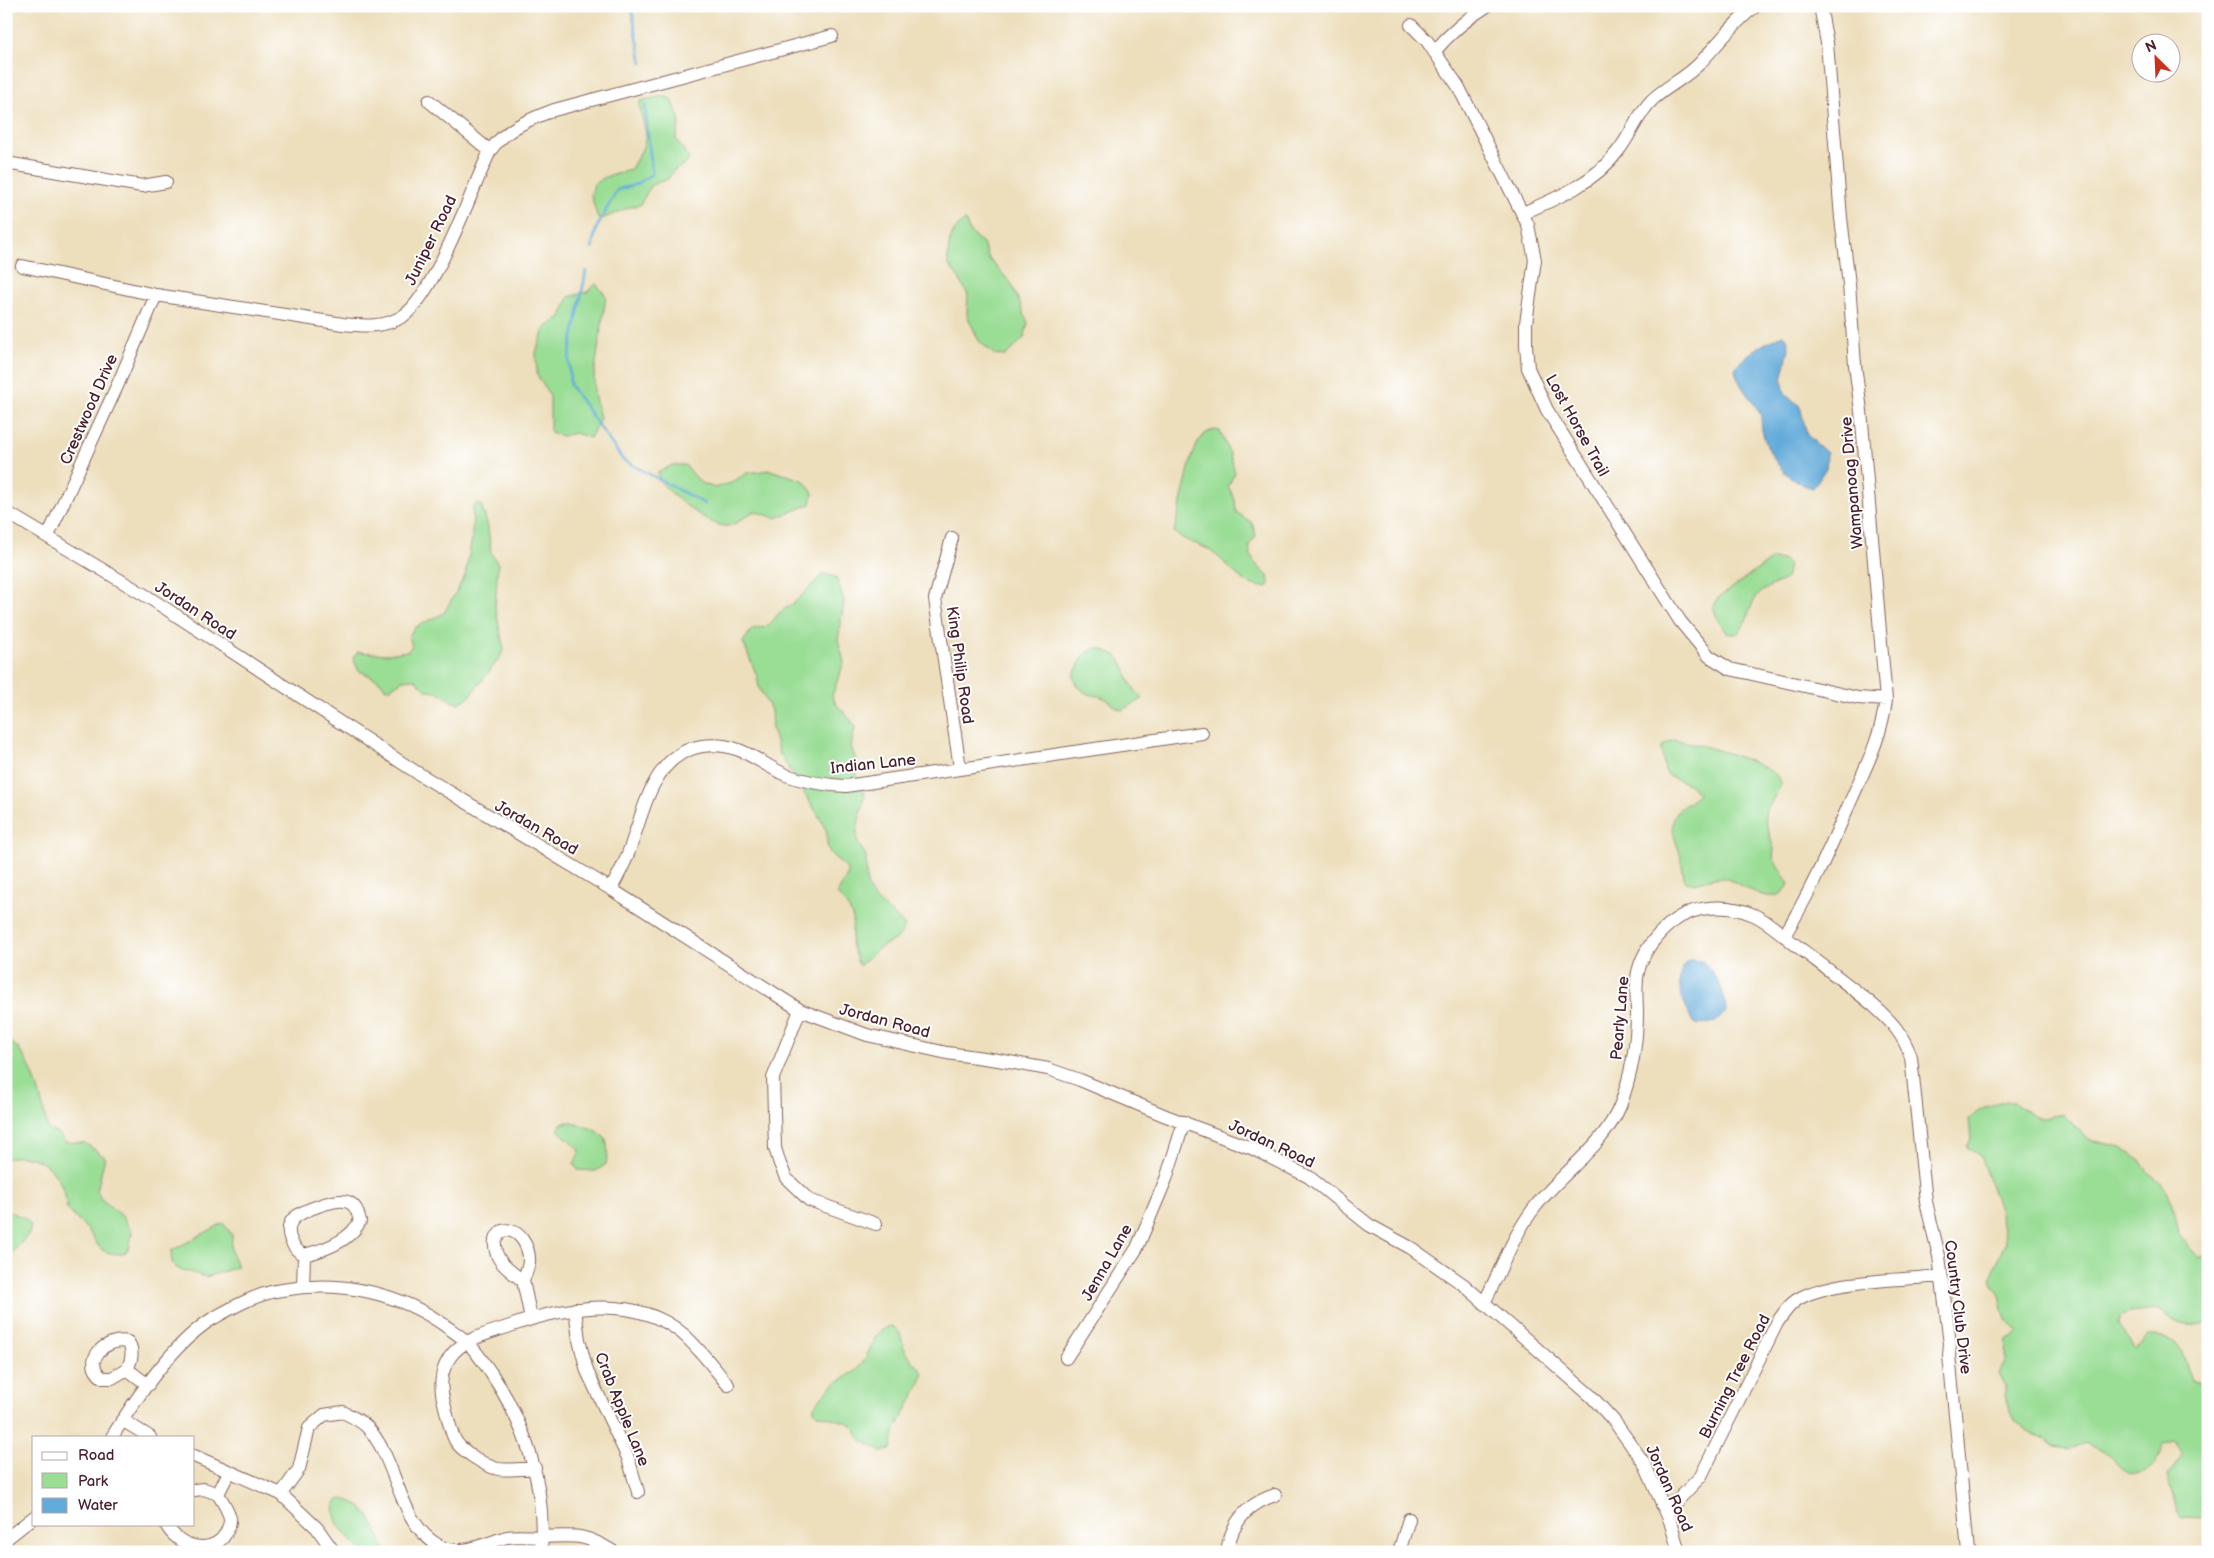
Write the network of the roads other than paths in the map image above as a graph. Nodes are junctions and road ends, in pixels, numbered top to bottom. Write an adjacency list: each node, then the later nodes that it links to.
1 (1487, 6): 6 (street)
2 (1756, 6): 11 (street)
3 (1820, 6): 17 (street, Wampanoag Drive)
4 (1411, 25): 6 (street, Lost Horse Trail)
5 (832, 36): 8 (street, Juniper Road)
6 (1434, 52): 11 (street, Lost Horse Trail)
7 (429, 101): 8 (street)
8 (490, 151): 13 (street, Juniper Road)
9 (6, 163): 10 (street)
10 (166, 182)
11 (1523, 214): 17 (street, Lost Horse Trail)
12 (22, 266): 13 (street, Juniper Road)
13 (156, 295): 15 (street, Crestwood Drive)
14 (6, 512): 15 (street, Jordan Road)
15 (48, 536): 20 (street, Jordan Road)
16 (952, 538): 19 (street, King Philip Road)
17 (1886, 700): 21 (street, Wampanoag Drive)
18 (1202, 733): 19 (street, Indian Lane)
19 (960, 768): 20 (street, Indian Lane)
20 (611, 889): 22 (street, Jordan Road)
21 (1784, 936): 23 (street, Pearly Lane); 30 (street, Pearly Lane)
22 (800, 1010): 24 (street, Jordan Road); 25 (street)
23 (1904, 1038): 27 (street, Country Club Drive)
24 (1184, 1122): 30 (street, Jordan Road); 34 (street, Jenna Lane)
25 (876, 1224)
26 (304, 1255): 26 (street); 29 (street)
27 (1941, 1276): 49 (street, Burning Tree Road); 61 (street, Country Club Drive)
28 (523, 1281): 32 (street)
29 (304, 1287): 33 (street); 36 (street)
30 (1484, 1304): 49 (street, Jordan Road)
31 (575, 1309): 32 (street); 37 (street); 45 (street, Crab Apple Lane)
32 (531, 1318): 33 (street)
33 (467, 1342): 42 (street); 42 (street)
34 (1066, 1358)
35 (127, 1369): 36 (street)
36 (148, 1385): 38 (street)
37 (728, 1385)
38 (122, 1420): 39 (street); 40 (street)
39 (113, 1436)
40 (148, 1436)
41 (195, 1456): 43 (street)
42 (535, 1468): 53 (street)
43 (229, 1472): 46 (street); 47 (street)
44 (195, 1490): 46 (street)
45 (638, 1492)
46 (218, 1494): 52 (street)
47 (282, 1494): 53 (street); 55 (street)
48 (1275, 1496): 58 (street)
49 (1662, 1505): 60 (street, Jordan Road)
50 (32, 1519): 54 (street)
51 (1410, 1519): 59 (street)
52 (167, 1526)
53 (542, 1537): 56 (street); 57 (street)
54 (6, 1539)
55 (334, 1552)
56 (541, 1552)
57 (614, 1552)
58 (1227, 1552)
59 (1399, 1552)
60 (1679, 1552)
61 (1968, 1552)

